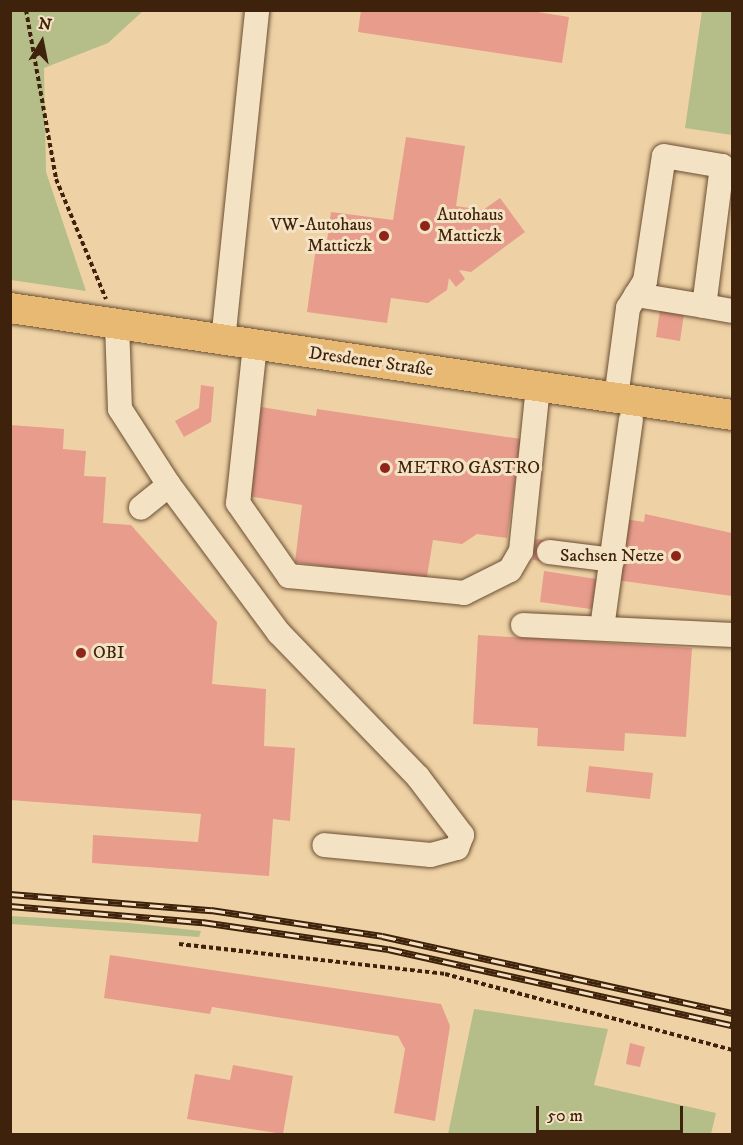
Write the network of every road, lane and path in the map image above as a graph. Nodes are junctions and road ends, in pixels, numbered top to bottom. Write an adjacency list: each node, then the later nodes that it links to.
1 (26, 10): 7 (path)
2 (257, 10): 8 (lane)
3 (636, 295): 4 (lane); 4 (lane); 11 (lane)
4 (704, 306): 6 (lane)
5 (10, 308): 7 (main road, Dresdener Straße)
6 (732, 311)
7 (117, 324): 8 (main road, Dresdener Straße); 13 (lane)
8 (223, 340): 9 (main road, Dresdener Straße)
9 (255, 345): 10 (main road, Dresdener Straße); 10 (lane)
10 (538, 387): 11 (main road, Dresdener Straße)
11 (624, 409): 12 (main road, Dresdener Straße); 16 (lane)
12 (732, 415)
13 (169, 485): 14 (lane); 20 (lane)
14 (141, 508)
15 (549, 552): 16 (lane)
16 (613, 560): 18 (lane)
17 (523, 625): 18 (lane)
18 (602, 628): 19 (lane)
19 (732, 635)
20 (324, 845)
21 (179, 944): 22 (path)
22 (732, 1050)

